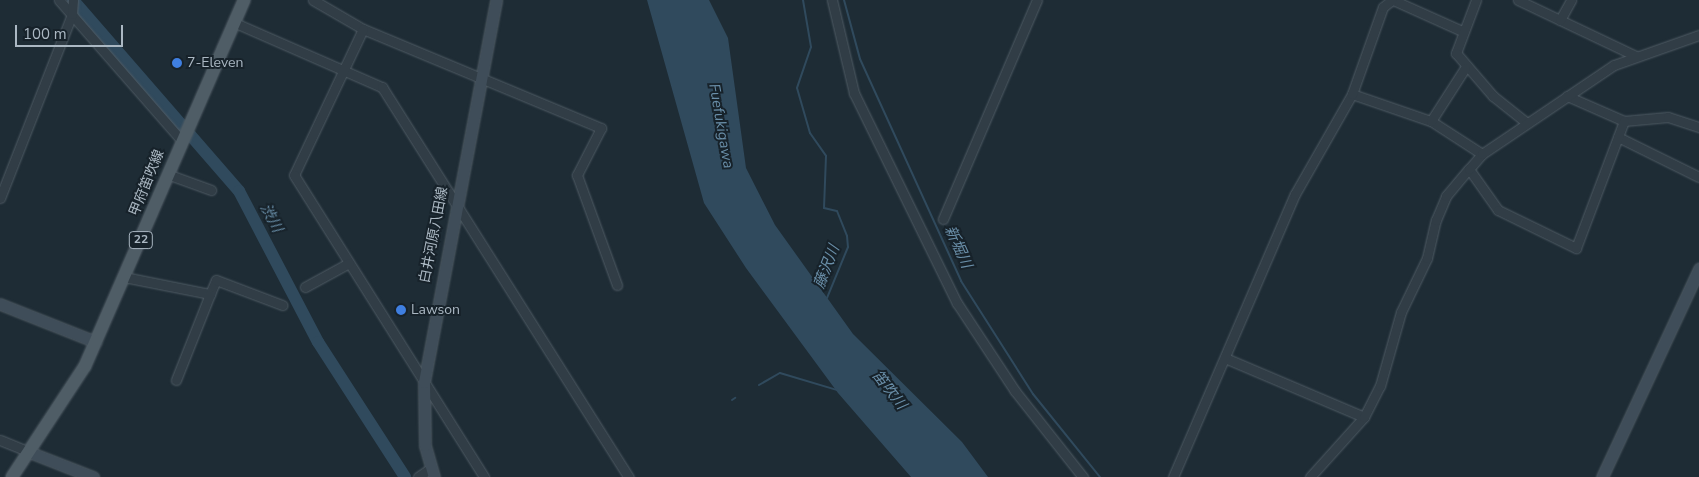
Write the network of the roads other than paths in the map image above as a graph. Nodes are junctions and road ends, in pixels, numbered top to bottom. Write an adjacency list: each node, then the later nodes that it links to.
1 (59, 0): 11 (street)
2 (244, 0): 13 (main road, 甲府笛吹線 / 22)
3 (313, 0): 14 (street)
4 (496, 0): 20 (main road, 白井河原八田線)
5 (832, 0): 58 (street)
6 (1037, 0): 36 (street)
7 (1392, 0): 15 (street); 21 (street)
8 (1476, 0): 15 (street)
9 (1518, 0): 12 (street)
10 (1571, 0): 12 (street)
11 (72, 7): 28 (street); 34 (street)
12 (1560, 20): 17 (street)
13 (234, 22): 18 (street); 28 (main road, 甲府笛吹線 / 22)
14 (363, 29): 18 (street); 20 (street)
15 (1462, 31): 19 (street)
16 (1699, 34): 17 (street)
17 (1636, 56): 22 (street)
18 (344, 68): 35 (street); 37 (street)
19 (1465, 68): 24 (street); 25 (street)
20 (481, 77): 35 (main road, 白井河原八田線); 40 (street)
21 (1352, 94): 24 (street); 46 (street)
22 (1567, 96): 23 (street); 25 (street)
23 (1624, 120): 26 (street); 27 (street)
24 (1432, 121): 29 (street)
25 (1527, 124): 29 (street)
26 (1699, 127)
27 (1618, 137): 30 (street); 32 (street)
28 (182, 138): 31 (main road, 甲府笛吹線 / 22)
29 (1482, 154): 30 (street)
30 (1469, 169): 49 (street)
31 (167, 174): 33 (street); 39 (main road, 甲府笛吹線 / 22)
32 (1699, 177)
33 (211, 190)
34 (0, 198)
35 (456, 202): 48 (main road, 白井河原八田線); 57 (street)
36 (943, 219)
37 (348, 263): 41 (street); 48 (street)
38 (1699, 269): 61 (main road)
39 (124, 278): 42 (street); 45 (main road, 甲府笛吹線 / 22)
40 (617, 285)
41 (305, 287)
42 (210, 294): 44 (street); 47 (street)
43 (0, 304): 45 (main road)
44 (282, 306)
45 (96, 342): 51 (main road, 甲府笛吹線 / 22)
46 (1225, 358): 49 (street); 59 (street)
47 (176, 380)
48 (424, 382): 52 (main road, 白井河原八田線); 56 (street)
49 (1364, 417): 60 (street)
50 (0, 440): 51 (street)
51 (30, 452): 53 (main road, 甲府笛吹線 / 22); 54 (main road)
52 (433, 472): 55 (street)
53 (12, 477)
54 (93, 477)
55 (419, 477)
56 (484, 477)
57 (629, 477)
58 (1083, 477)
59 (1173, 477)
60 (1310, 477)
61 (1602, 477)

